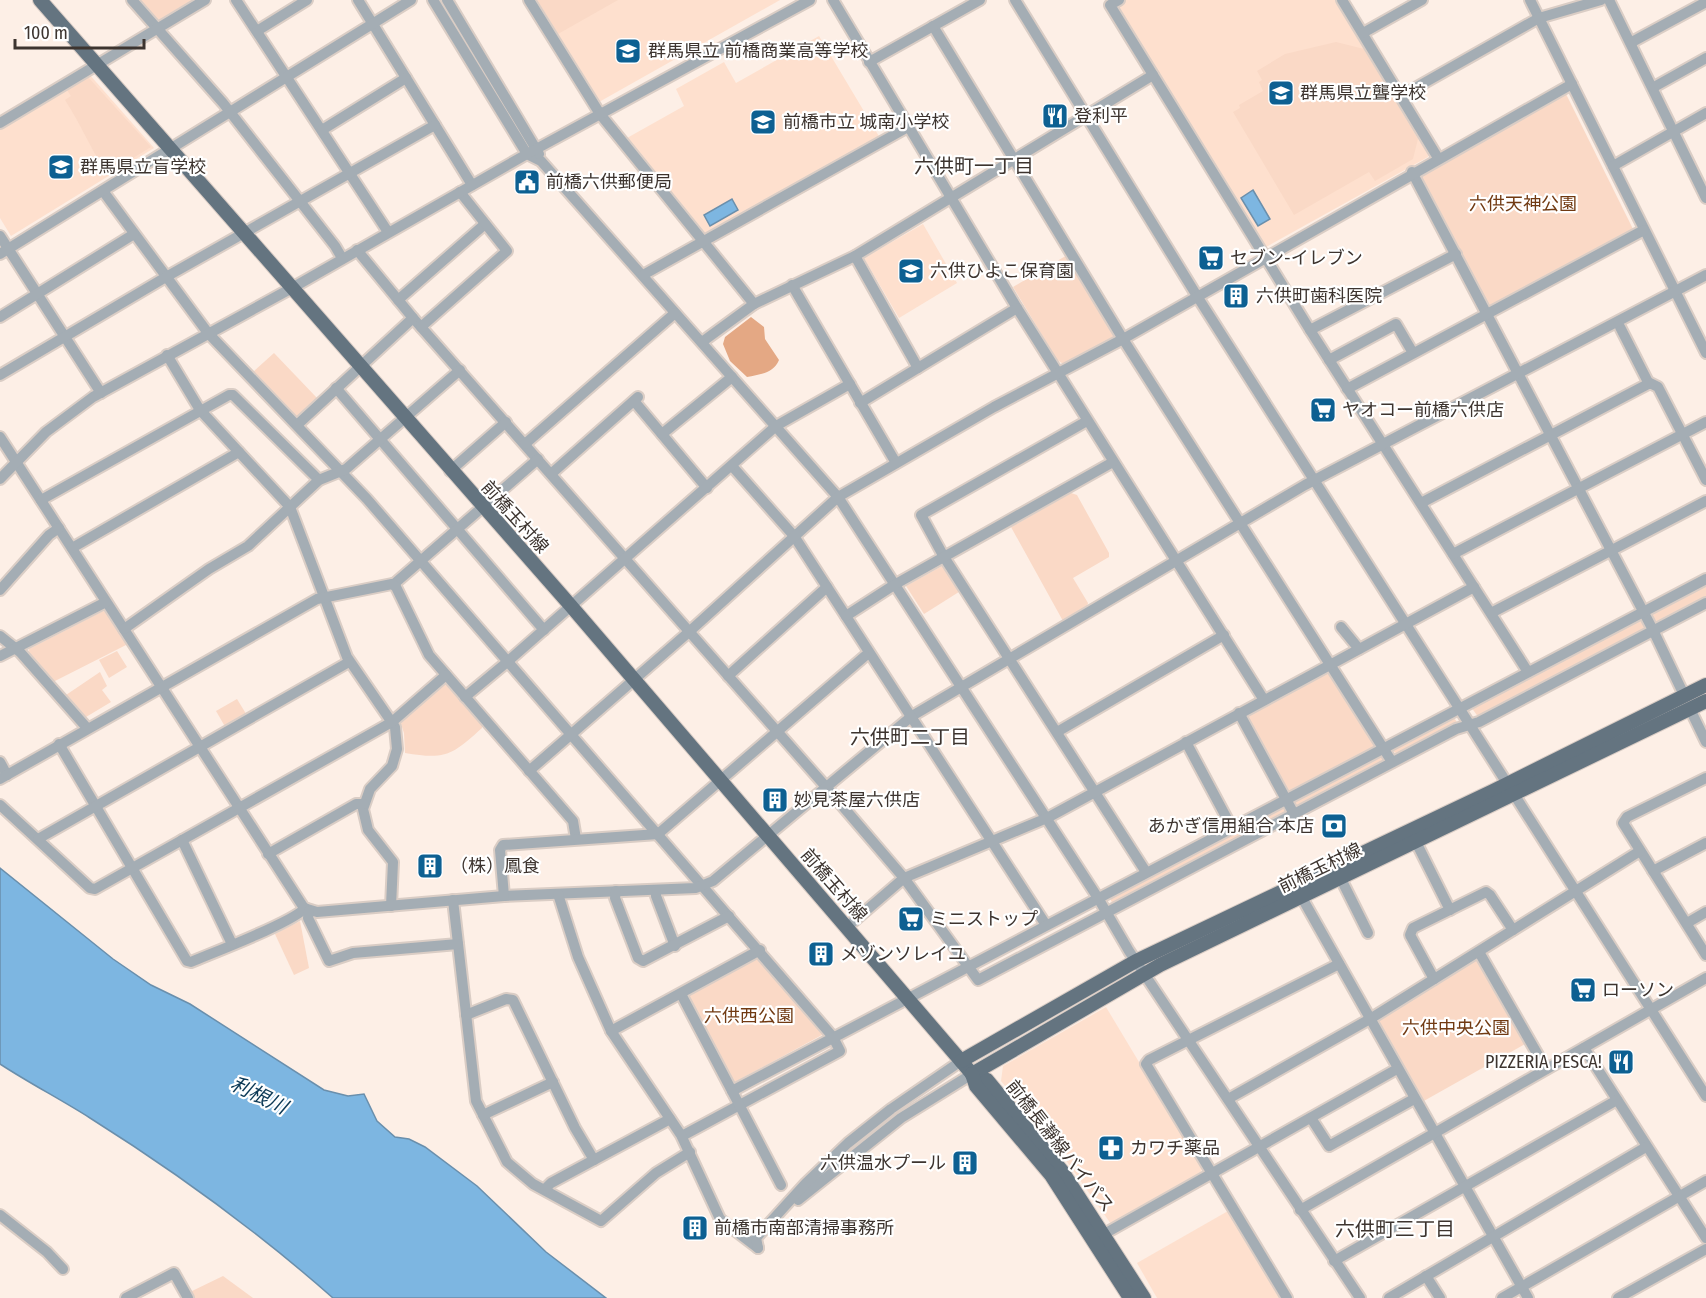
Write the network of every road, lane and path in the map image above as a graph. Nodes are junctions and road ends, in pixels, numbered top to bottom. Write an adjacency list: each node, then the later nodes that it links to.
1 (40, 0): 31 (main road, 前橋玉村線)
2 (132, 0): 25 (street)
3 (205, 0): 25 (street)
4 (236, 0): 26 (street)
5 (307, 0): 26 (street)
6 (358, 0): 23 (street)
7 (411, 0): 23 (street)
8 (433, 0): 48 (street)
9 (447, 0): 48 (street)
10 (529, 0): 40 (street)
11 (810, 0): 40 (street)
12 (833, 0): 30 (street)
13 (980, 0): 24 (street)
14 (1015, 0): 41 (street)
15 (1119, 0): 32 (street)
16 (1342, 0): 27 (street)
17 (1422, 0): 27 (street)
18 (1530, 0): 22 (street)
19 (1601, 0): 22 (street)
20 (1610, 0): 28 (street)
21 (1706, 2): 28 (street)
22 (1539, 18): 35 (street); 37 (street)
23 (373, 24): 33 (street); 34 (street)
24 (933, 26): 30 (street); 50 (street)
25 (156, 27): 31 (street); 38 (street)
26 (257, 31): 33 (street)
27 (1363, 33): 37 (street)
28 (1632, 42): 36 (street)
29 (1706, 58): 36 (street)
30 (869, 62): 44 (street)
31 (97, 65): 42 (street); 47 (main road, 前橋玉村線)
32 (1153, 75): 41 (street); 71 (street)
33 (288, 76): 38 (street); 45 (street)
34 (406, 78): 43 (street); 45 (street)
35 (1572, 84): 49 (street); 51 (street)
36 (1654, 87): 46 (street)
37 (1401, 96): 49 (street)
38 (230, 112): 47 (street); 59 (street)
39 (1706, 113): 46 (street)
40 (600, 114): 48 (street); 66 (street)
41 (1087, 116): 50 (street); 80 (street)
42 (0, 123)
43 (435, 125): 52 (street); 54 (street)
44 (908, 127): 57 (street); 66 (street)
45 (322, 130): 52 (street)
46 (1675, 131): 51 (street); 58 (street)
47 (170, 149): 55 (street); 64 (main road, 前橋玉村線)
48 (532, 151): 54 (street); 73 (street)
49 (1438, 158): 53 (street)
50 (1015, 160): 57 (street); 93 (street)
51 (1612, 166): 61 (street)
52 (350, 172): 59 (street); 62 (street)
53 (1412, 172): 69 (street); 71 (street)
54 (472, 185): 56 (street)
55 (103, 190): 63 (street); 68 (street)
56 (460, 192): 60 (street); 62 (street)
57 (951, 198): 70 (street); 83 (street)
58 (1706, 198)
59 (300, 202): 64 (street); 72 (street)
60 (485, 224): 81 (street); 88 (street)
61 (1644, 230): 78 (street); 85 (street)
62 (388, 232): 67 (street)
63 (134, 234): 75 (street); 79 (street)
64 (243, 234): 75 (street); 77 (main road, 前橋玉村線)
65 (0, 236): 68 (street)
66 (703, 240): 73 (street); 82 (street)
67 (357, 250): 72 (street); 81 (street)
68 (4, 252): 79 (street)
69 (1456, 254): 85 (street); 90 (street)
70 (855, 256): 76 (street); 100 (street)
71 (1265, 256): 80 (street); 90 (street)
72 (342, 258): 77 (street)
73 (643, 275): 84 (street)
74 (1706, 275): 78 (street)
75 (166, 277): 91 (street); 92 (street)
76 (792, 285): 82 (street); 106 (street)
77 (292, 288): 91 (street); 99 (main road, 前橋玉村線)
78 (1675, 291): 96 (street); 103 (street)
79 (37, 294): 86 (street); 92 (street)
80 (1197, 296): 93 (street); 137 (street)
81 (398, 300): 87 (street)
82 (754, 304): 94 (street)
83 (1017, 308): 100 (street); 102 (street)
84 (675, 313): 94 (street); 124 (street)
85 (1487, 314): 95 (street); 103 (street)
86 (0, 317)
87 (413, 318): 88 (street); 99 (street)
88 (421, 327): 101 (street)
89 (1620, 327): 107 (street)
90 (1310, 330): 98 (street)
91 (208, 333): 97 (street); 117 (street)
92 (65, 337): 104 (street); 110 (street)
93 (1123, 339): 102 (street); 147 (street)
94 (702, 342): 105 (street)
95 (1413, 353): 98 (street); 109 (street)
96 (1706, 353)
97 (166, 355): 110 (street); 112 (street)
98 (1329, 360): 109 (street)
99 (361, 366): 108 (street); 113 (main road, 前橋玉村線)
100 (918, 368): 111 (street)
101 (460, 370): 113 (street); 115 (street)
102 (1058, 373): 114 (street); 130 (street)
103 (1518, 373): 121 (street); 125 (street)
104 (0, 375)
105 (732, 377): 118 (street); 119 (street)
106 (849, 384): 111 (street); 118 (street)
107 (1649, 384): 120 (street); 121 (street)
108 (336, 388): 117 (street); 123 (street)
109 (1347, 388): 125 (street)
110 (100, 393): 128 (street)
111 (860, 402): 130 (street)
112 (200, 410): 126 (street); 136 (street); 142 (street)
113 (405, 418): 123 (street); 133 (main road, 前橋玉村線)
114 (1087, 421): 129 (street); 154 (street)
115 (506, 422): 124 (street); 133 (street)
116 (1706, 422): 120 (street)
117 (297, 425): 132 (street)
118 (776, 426): 131 (street); 141 (street)
119 (663, 434): 134 (street); 139 (street)
120 (1683, 434): 138 (street); 140 (street)
121 (1550, 435): 140 (street); 144 (street)
122 (0, 437): 128 (street)
123 (381, 440): 132 (street); 149 (street)
124 (525, 444): 127 (street)
125 (1383, 444): 137 (street); 144 (street)
126 (239, 452): 145 (street); 151 (street)
127 (538, 459): 134 (street); 146 (street)
128 (16, 462): 135 (street); 142 (street)
129 (1113, 462): 154 (street); 156 (street)
130 (896, 463): 141 (street)
131 (732, 466): 139 (street); 150 (street)
132 (342, 471): 136 (street); 157 (street)
133 (450, 471): 146 (main road, 前橋玉村線)
134 (551, 474): 155 (street)
135 (0, 479)
136 (319, 480): 145 (street)
137 (1313, 480): 147 (street); 171 (street)
138 (1706, 480)
139 (707, 488): 155 (street)
140 (1578, 489): 152 (street); 153 (street)
141 (838, 497): 150 (street); 160 (street)
142 (41, 500): 148 (street)
143 (1706, 501): 152 (street)
144 (1421, 503): 153 (street)
145 (290, 507): 164 (street); 173 (street)
146 (482, 507): 149 (street); 167 (main road, 前橋玉村線)
147 (1240, 523): 156 (street); 186 (street)
148 (59, 528): 151 (street); 163 (street)
149 (458, 529): 157 (street); 174 (street)
150 (794, 536): 161 (street); 176 (street)
151 (72, 548): 165 (street)
152 (1611, 550): 168 (street); 169 (street)
153 (1453, 554): 162 (street)
154 (944, 557): 160 (street); 183 (street)
155 (625, 559): 167 (street); 176 (street)
156 (1176, 560): 177 (street); 183 (street)
157 (420, 561): 159 (street); 185 (street)
158 (1706, 579): 168 (street)
159 (394, 584): 164 (street); 188 (street)
160 (895, 585): 170 (street); 193 (street)
161 (827, 587): 170 (street); 189 (street)
162 (1474, 587): 169 (street); 171 (street)
163 (0, 590)
164 (323, 597): 184 (street); 192 (street)
165 (106, 602): 173 (street); 179 (street)
166 (1706, 603): 175 (street)
167 (571, 606): 174 (street); 190 (main road, 前橋玉村線)
168 (1644, 612): 175 (street); 187 (street)
169 (1491, 613): 187 (street)
170 (846, 616): 201 (street)
171 (1406, 624): 180 (street); 198 (street)
172 (1341, 627): 180 (street)
173 (124, 629): 192 (street)
174 (544, 630): 185 (street)
175 (1653, 630): 194 (street); 203 (street)
176 (690, 631): 189 (street); 190 (street)
177 (1224, 635): 196 (street); 205 (street)
178 (0, 636): 179 (street)
179 (16, 648): 181 (street); 204 (street)
180 (1359, 649): 186 (street)
181 (0, 656)
182 (865, 656): 206 (street)
183 (1009, 657): 193 (street); 205 (street)
184 (349, 662): 202 (street); 211 (street)
185 (506, 663): 195 (street); 207 (street)
186 (1331, 664): 196 (street); 212 (street)
187 (1528, 672): 198 (street)
188 (446, 675): 195 (street); 202 (street)
189 (728, 676): 206 (street)
190 (634, 680): 207 (street); 218 (main road, 前橋玉村線)
191 (1706, 685): 194 (main road, 前橋玉村線)
192 (161, 687): 204 (street); 211 (street)
193 (962, 688): 201 (street); 228 (street)
194 (1684, 695): 220 (main road, 前橋玉村線)
195 (465, 697): 215 (street)
196 (1264, 700): 200 (street)
197 (1706, 701): 199 (main road, 前橋玉村線)
198 (1459, 708): 203 (street); 212 (street)
199 (1690, 709): 209 (street); 220 (main road, 前橋玉村線)
200 (1239, 713): 208 (street); 222 (street)
201 (912, 716): 219 (street); 235 (street)
202 (392, 722): 223 (street); 226 (street)
203 (1470, 724): 214 (street); 220 (street)
204 (87, 728): 210 (street)
205 (1057, 732): 221 (street)
206 (777, 733): 218 (street); 219 (street)
207 (570, 734): 215 (street); 230 (street)
208 (1186, 742): 221 (street); 229 (street)
209 (1706, 742)
210 (59, 744): 216 (street); 225 (street)
211 (199, 746): 225 (street); 226 (street)
212 (1384, 747): 214 (street); 222 (street)
213 (0, 762): 216 (street)
214 (1392, 762): 227 (street)
215 (529, 771): 233 (street)
216 (4, 777)
217 (1706, 778): 238 (street)
218 (721, 781): 230 (street); 231 (main road, 前橋玉村線)
219 (827, 788): 231 (street); 244 (street)
220 (1512, 788): 236 (main road, 前橋玉村線); 247 (street); 271 (main road, 前橋玉村線)
221 (1096, 792): 228 (street); 242 (street)
222 (1286, 800): 227 (street); 229 (street)
223 (364, 804): 239 (street); 254 (street)
224 (0, 805): 232 (street)
225 (95, 805): 232 (street); 240 (street)
226 (239, 808): 234 (street); 239 (street)
227 (1294, 814): 257 (street)
228 (1047, 818): 235 (street); 252 (street)
229 (1232, 828): 242 (street)
230 (658, 834): 233 (street); 245 (street)
231 (767, 835): 245 (street); 262 (main road, 前橋玉村線)
232 (38, 839): 240 (street)
233 (576, 839): 250 (street)
234 (183, 840): 240 (street); 265 (street)
235 (992, 841): 244 (street); 261 (street)
236 (1416, 842): 243 (main road, 前橋玉村線); 256 (street)
237 (1706, 843): 241 (street)
238 (1640, 851): 241 (street); 247 (street)
239 (268, 854): 255 (street)
240 (132, 868): 265 (street)
241 (1653, 871): 260 (street)
242 (1146, 872): 252 (street)
243 (1341, 877): 251 (main road, 前橋玉村線); 264 (street)
244 (904, 878): 262 (street); 273 (street)
245 (704, 887): 246 (street); 259 (street)
246 (656, 890): 248 (street); 267 (street)
247 (1577, 890): 263 (street); 279 (street)
248 (616, 891): 249 (street); 267 (street)
249 (558, 894): 250 (street); 282 (street)
250 (504, 896): 253 (street)
251 (1301, 896): 272 (street); 274 (main road, 前橋玉村線)
252 (1098, 898): 257 (street); 261 (street)
253 (453, 900): 254 (street); 266 (street)
254 (391, 906): 255 (street)
255 (307, 909): 265 (street); 266 (street)
256 (1450, 910): 263 (street); 276 (street)
257 (1107, 912): 271 (street); 273 (street)
258 (1706, 912): 260 (street)
259 (729, 916): 267 (street); 268 (street)
260 (1687, 923): 270 (street)
261 (1047, 925): 273 (street)
262 (847, 927): 278 (main road, 前橋玉村線)
263 (1513, 930): 269 (street)
264 (1368, 933)
265 (232, 944)
266 (458, 944): 280 (street)
267 (675, 946)
268 (760, 950): 277 (street); 283 (street)
269 (1479, 952): 276 (street); 288 (street)
270 (1706, 955)
271 (1136, 961): 274 (street); 286 (main road, 前橋玉村線)
272 (1339, 964): 281 (street); 284 (street)
273 (969, 966): 278 (street)
274 (1145, 972): 284 (street); 289 (main road, 前橋玉村線)
275 (1706, 978): 279 (street)
276 (1434, 979): 281 (street)
277 (681, 994): 282 (street); 291 (street)
278 (906, 997): 283 (street); 286 (main road, 前橋玉村線)
279 (1652, 1009): 285 (street); 292 (street)
280 (466, 1016): 290 (street); 297 (street)
281 (1370, 1019): 287 (street); 293 (street)
282 (611, 1031): 299 (street)
283 (833, 1037): 291 (street); 296 (street)
284 (1188, 1039): 293 (street); 306 (street)
285 (1584, 1048): 288 (street); 295 (street)
286 (961, 1061): 289 (main road, 前橋玉村線); 317 (street)
287 (1397, 1069): 294 (street); 298 (street)
288 (1546, 1069): 300 (street)
289 (972, 1074): 314 (main road, 前橋長瀞線バイパス); 317 (street)
290 (553, 1082): 297 (street); 305 (street)
291 (732, 1091): 296 (street)
292 (1706, 1096)
293 (1228, 1099): 302 (street)
294 (1414, 1099): 298 (street); 300 (street)
295 (1617, 1100): 303 (street); 309 (street)
296 (739, 1106): 301 (street); 308 (street)
297 (483, 1115): 310 (street)
298 (1311, 1118): 302 (street)
299 (670, 1119): 301 (street); 305 (street)
300 (1434, 1134): 309 (street); 312 (street)
301 (682, 1136): 304 (street)
302 (1258, 1147): 306 (street); 312 (street)
303 (1646, 1147): 311 (street); 315 (street)
304 (690, 1152): 310 (street); 317 (street)
305 (594, 1160): 310 (street)
306 (1211, 1173): 314 (street); 327 (street)
307 (1706, 1180): 311 (street)
308 (781, 1185)
309 (1464, 1187): 315 (street); 319 (street)
310 (545, 1189)
311 (1679, 1196): 316 (street); 322 (street)
312 (1300, 1210): 319 (street)
313 (0, 1215): 320 (street)
314 (1099, 1237): 325 (main road, 前橋長瀞線バイパス); 326 (main road, 前橋長瀞線バイパス)
315 (1494, 1238): 321 (street); 322 (street)
316 (1706, 1238)
317 (758, 1248)
318 (1706, 1248): 333 (street)
319 (1334, 1261): 328 (street)
320 (63, 1269)
321 (1426, 1276): 329 (street); 330 (street)
322 (1522, 1287): 331 (street); 332 (street)
323 (126, 1298): 324 (street)
324 (188, 1298)
325 (1130, 1298)
326 (1144, 1298)
327 (1287, 1298)
328 (1360, 1298)
329 (1389, 1298)
330 (1440, 1298)
331 (1502, 1298)
332 (1528, 1298)
333 (1618, 1298)

